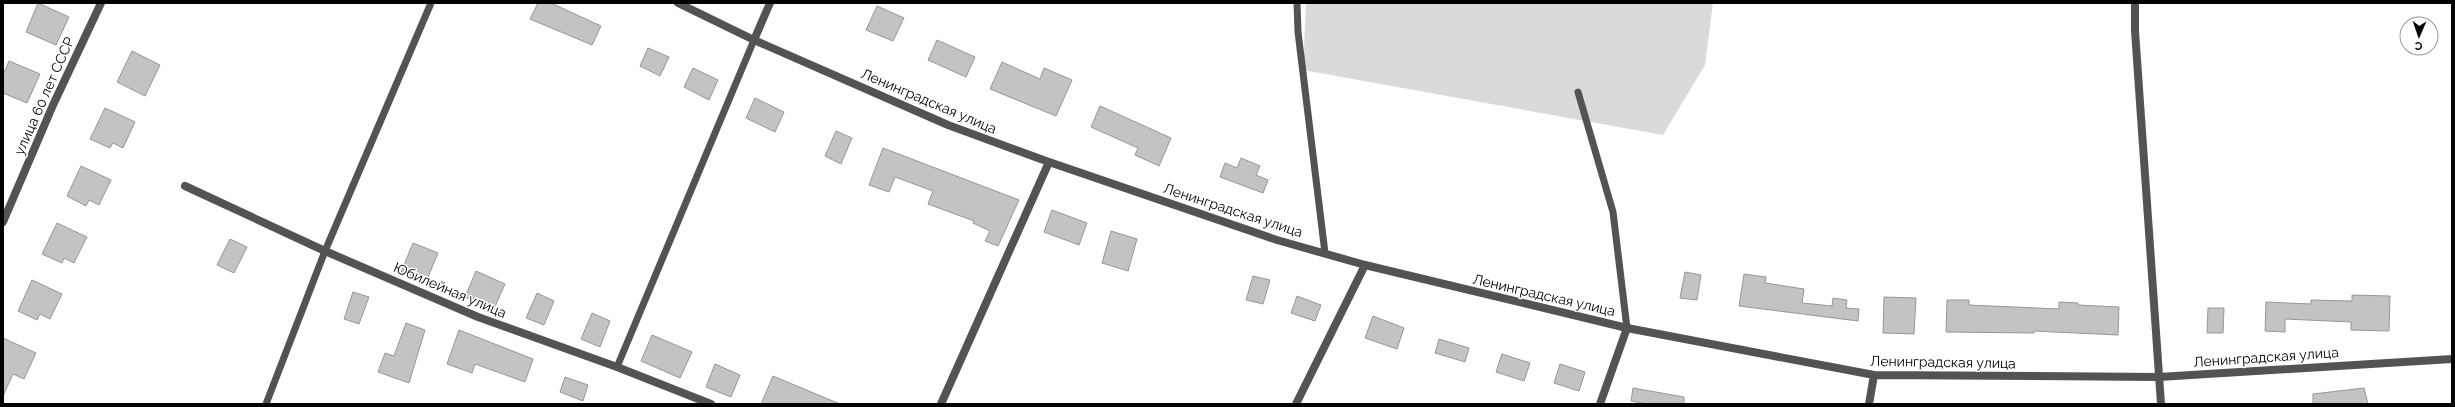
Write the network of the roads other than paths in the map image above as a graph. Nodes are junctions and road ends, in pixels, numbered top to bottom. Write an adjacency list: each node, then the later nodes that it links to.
1 (101, 3): 11 (street, улица 60 лет СССР)
2 (431, 3): 12 (lane)
3 (678, 3): 7 (street, Ленинградская улица)
4 (770, 3): 7 (street)
5 (1297, 3): 13 (lane)
6 (2135, 3): 19 (street)
7 (754, 40): 9 (street, Ленинградская улица); 17 (lane)
8 (1578, 92): 15 (lane)
9 (1049, 162): 13 (street, Ленинградская улица); 22 (street)
10 (185, 186): 12 (street, Юбилейная улица)
11 (3, 222)
12 (325, 251): 17 (street, Юбилейная улица); 20 (lane)
13 (1325, 253): 14 (street, Ленинградская улица)
14 (1365, 265): 15 (street, Ленинградская улица); 23 (street)
15 (1627, 328): 18 (street, Ленинградская улица); 24 (street)
16 (2452, 359): 19 (street, Ленинградская улица)
17 (617, 367): 21 (street, Юбилейная улица)
18 (1874, 375): 19 (street, Ленинградская улица); 25 (street)
19 (2159, 377): 26 (street)
20 (266, 404)
21 (711, 404)
22 (941, 404)
23 (1296, 404)
24 (1600, 404)
25 (1869, 404)
26 (2161, 404)

